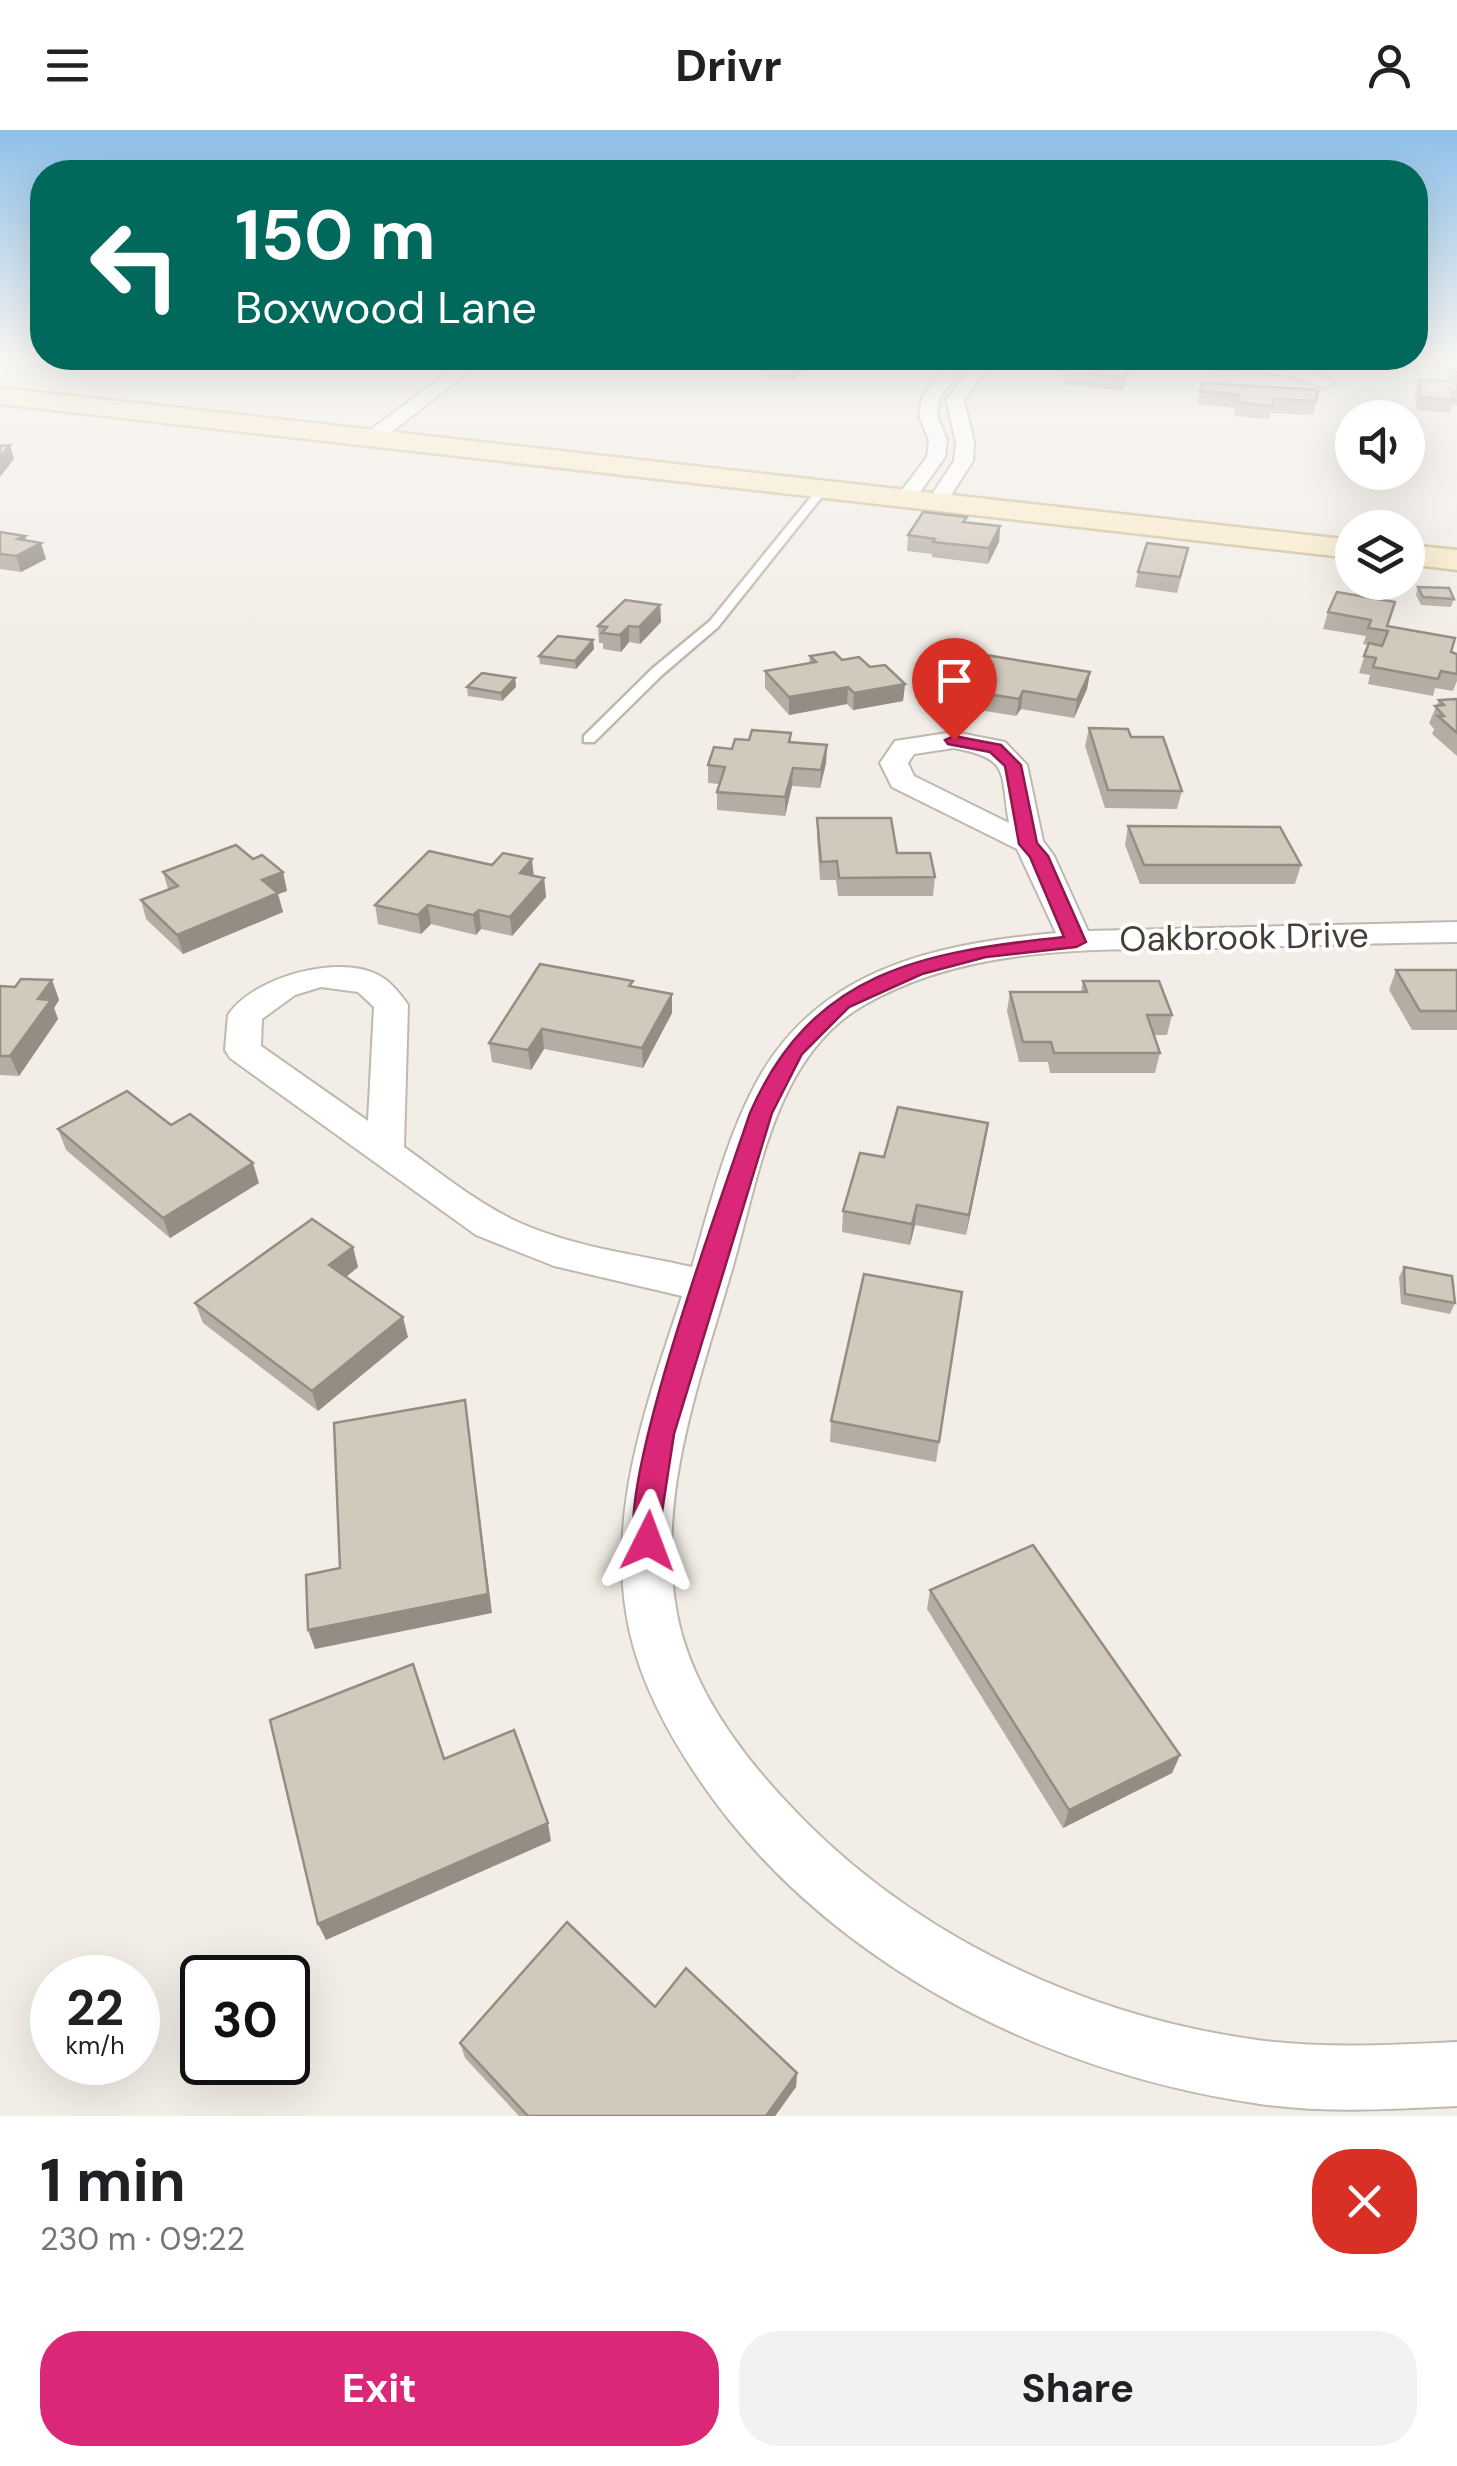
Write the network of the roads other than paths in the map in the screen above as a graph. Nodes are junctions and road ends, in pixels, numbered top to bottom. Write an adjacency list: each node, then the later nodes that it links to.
1 (484, 451): 4 (street)
2 (937, 451): 5 (street)
3 (968, 451): 6 (street)
4 (824, 489): 5 (street); 10 (lane)
5 (906, 498): 6 (street)
6 (937, 502): 7 (street)
7 (1335, 546)
8 (1425, 557): 9 (street)
9 (1457, 560)
10 (589, 739)
11 (1028, 844): 11 (street); 13 (street)
12 (1457, 932): 13 (street, Oakbrook Drive)
13 (1076, 942): 15 (street, Oakbrook Drive)
14 (385, 1152): 14 (street); 15 (street)
15 (707, 1286): 16 (street, Oakbrook Drive)
16 (1457, 2074)

